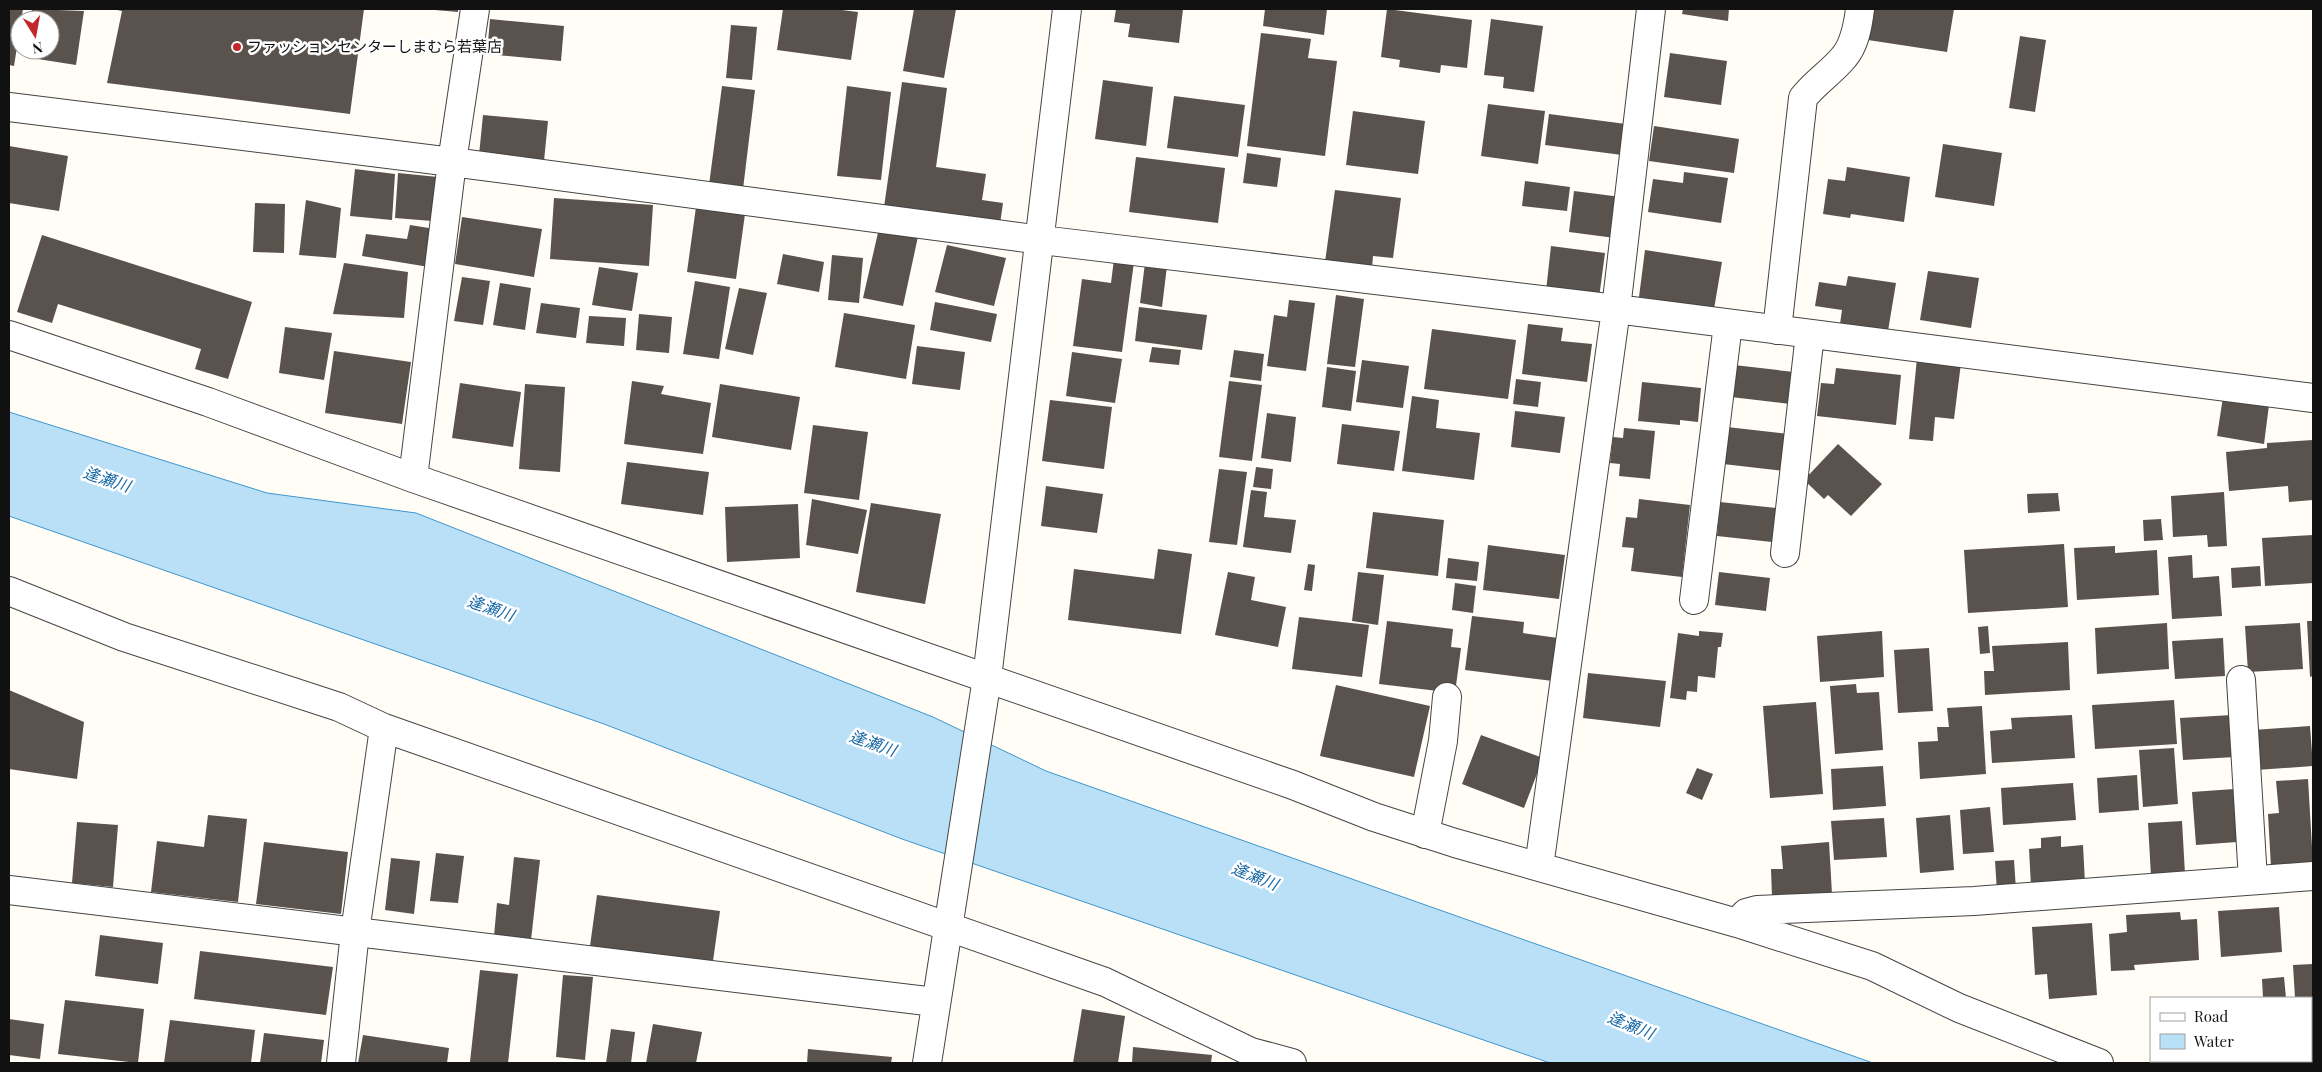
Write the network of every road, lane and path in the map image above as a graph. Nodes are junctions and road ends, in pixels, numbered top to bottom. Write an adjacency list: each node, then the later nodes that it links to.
1 (476, 9): 6 (street)
2 (1066, 9): 7 (street)
3 (1652, 9): 8 (street)
4 (1860, 9): 10 (street)
5 (9, 107): 6 (street)
6 (452, 162): 7 (street); 14 (street)
7 (1040, 240): 8 (street); 18 (street)
8 (1616, 309): 9 (street); 23 (street)
9 (1728, 324): 10 (street); 17 (street)
10 (1777, 330): 11 (street)
11 (1810, 334): 13 (street); 15 (street)
12 (9, 335): 14 (street)
13 (2313, 398)
14 (413, 478): 18 (street)
15 (1785, 553)
16 (9, 591): 21 (street)
17 (1694, 600)
18 (987, 678): 22 (street); 28 (street)
19 (2241, 680): 25 (street)
20 (1447, 698): 22 (street)
21 (384, 728): 28 (street); 29 (street)
22 (1425, 834): 23 (street)
23 (1539, 867): 27 (street)
24 (2313, 876): 25 (street)
25 (2253, 880): 27 (street)
26 (9, 890): 29 (street)
27 (1737, 923): 35 (street)
28 (949, 926): 30 (street); 31 (street)
29 (355, 932): 30 (street); 32 (street)
30 (935, 1002): 33 (street)
31 (1225, 1052): 34 (street)
32 (341, 1063)
33 (928, 1063)
34 (1292, 1063)
35 (2099, 1063)

